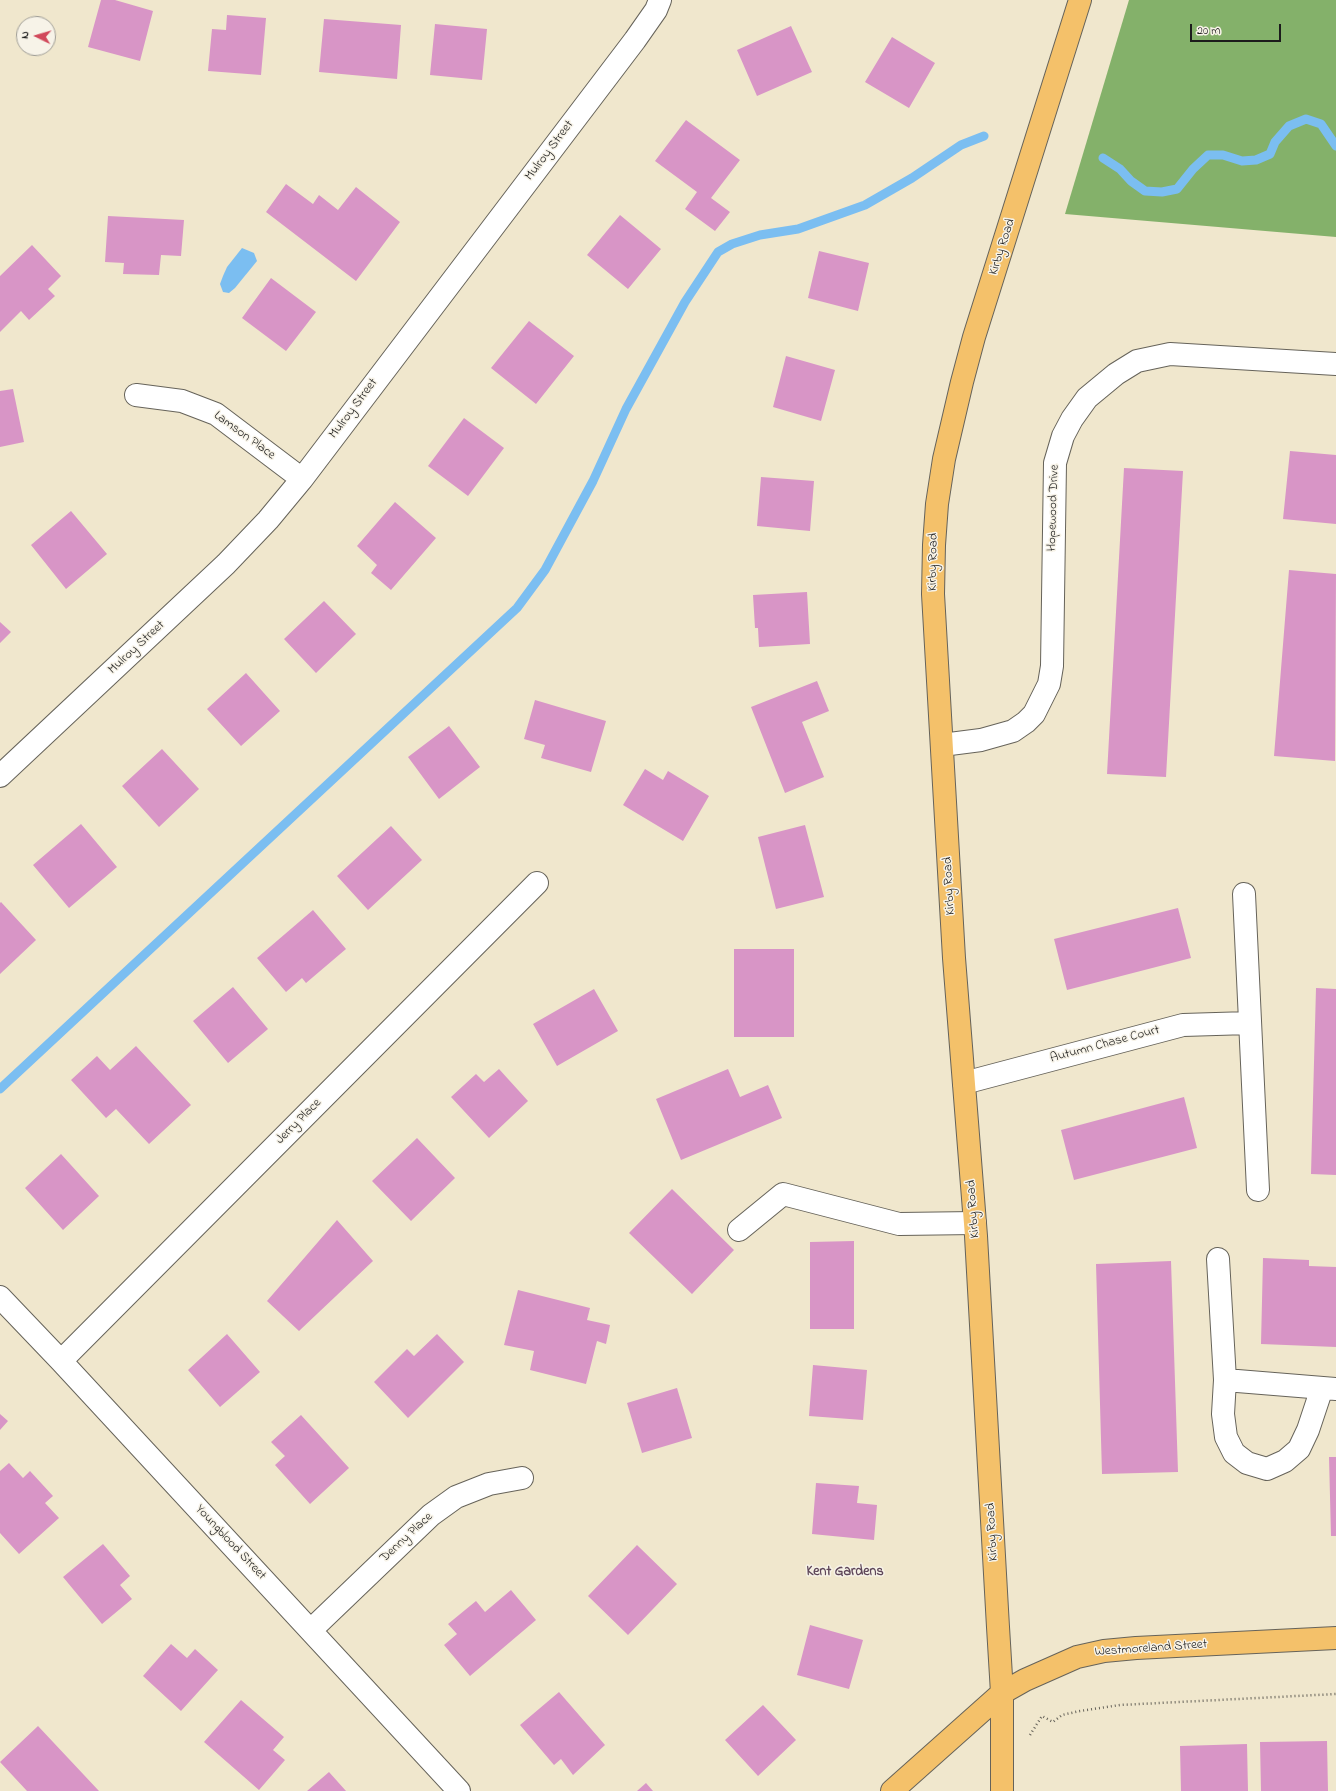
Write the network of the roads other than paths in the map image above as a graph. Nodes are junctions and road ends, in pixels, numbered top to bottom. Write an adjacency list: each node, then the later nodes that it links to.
1 (660, 0): 5 (street, Mulroy Street)
2 (1080, 0): 6 (main road, Kirby Road)
3 (1336, 364): 6 (street, Hopewood Drive)
4 (136, 395): 5 (street, Lamson Place)
5 (302, 478): 7 (street, Mulroy Street)
6 (942, 745): 11 (main road, Kirby Road)
7 (0, 776)
8 (537, 883): 17 (street, Jerry Place)
9 (1244, 894): 10 (street)
10 (1249, 1023): 11 (street, Autumn Chase Court); 12 (street)
11 (964, 1083): 13 (main road, Kirby Road)
12 (1258, 1190)
13 (975, 1223): 14 (street); 23 (main road, Kirby Road)
14 (739, 1230)
15 (1218, 1259): 18 (street)
16 (0, 1297): 17 (street, Youngblood Street)
17 (61, 1361): 21 (street, Youngblood Street)
18 (1225, 1380): 19 (street); 19 (street)
19 (1329, 1388)
20 (522, 1478): 21 (street, Denny Place)
21 (311, 1630): 24 (street, Youngblood Street)
22 (1336, 1638): 23 (main road, Westmoreland Street)
23 (1002, 1693): 25 (main road, Westmoreland Street); 26 (main road, Kirby Road)
24 (459, 1791)
25 (892, 1791)
26 (1002, 1791)

